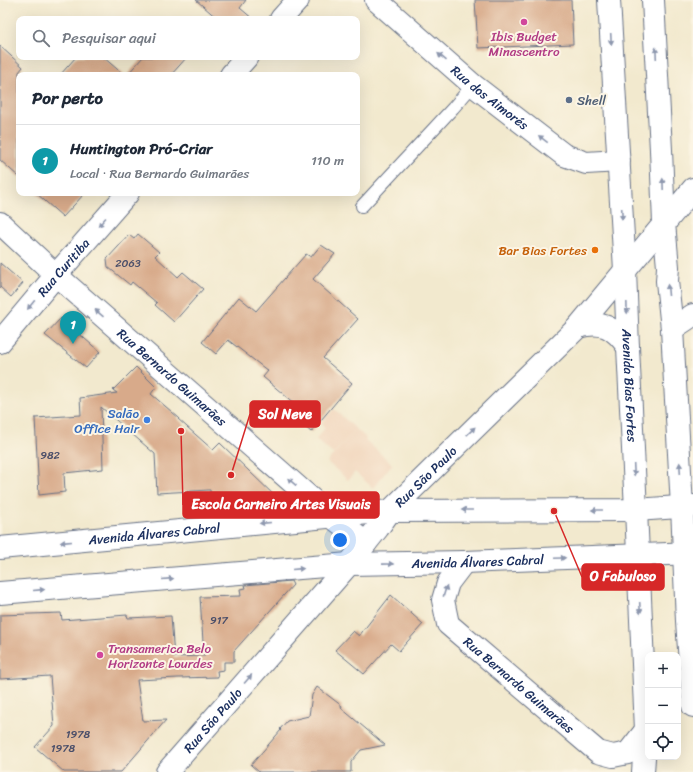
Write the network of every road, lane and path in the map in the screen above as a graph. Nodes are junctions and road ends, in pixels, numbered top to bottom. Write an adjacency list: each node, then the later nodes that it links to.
1 (298, 0): 5 (street)
2 (376, 0): 8 (street, Rua dos Aimorés, one-way to 2)
3 (609, 0): 9 (street, Avenida Bias Fortes, one-way to 9)
4 (653, 0): 14 (street, one-way to 4)
5 (284, 16)
6 (244, 60): 7 (street)
7 (234, 72)
8 (473, 84): 9 (street, Rua dos Aimorés, one-way to 8); 12 (lane)
9 (619, 161): 15 (street, Avenida Bias Fortes, one-way to 15)
10 (693, 189): 14 (street, Rua São Paulo)
11 (125, 196): 16 (street, Rua Curitiba, one-way to 16)
12 (362, 206)
13 (0, 222): 16 (street, Rua Bernardo Guimarães)
14 (664, 223): 15 (street, Rua São Paulo); 19 (street, one-way to 14)
15 (625, 270): 18 (street, Rua São Paulo); 21 (street, Avenida Bias Fortes, one-way to 21)
16 (56, 275): 20 (street, Rua Curitiba, one-way to 20); 25 (street, Rua Bernardo Guimarães, one-way to 16)
17 (693, 315): 19 (street)
18 (578, 327): 21 (street); 24 (street, Rua São Paulo, one-way to 18)
19 (672, 329): 22 (street, one-way to 19)
20 (0, 342)
21 (628, 347): 23 (street, Avenida Bias Fortes, one-way to 23)
22 (688, 506): 23 (street, Avenida Álvares Cabral); 28 (street)
23 (636, 510): 24 (street, Avenida Álvares Cabral, one-way to 24); 29 (street, Avenida Bias Fortes)
24 (390, 511): 25 (street, Avenida Álvares Cabral); 26 (street, Rua São Paulo)
25 (332, 517): 26 (street, Rua Bernardo Guimarães); 27 (street, Avenida Álvares Cabral, one-way to 27)
26 (366, 543): 31 (street, Rua São Paulo)
27 (0, 548)
28 (689, 553): 29 (street, Avenida Álvares Cabral); 33 (street)
29 (637, 555): 30 (street, Avenida Álvares Cabral, one-way to 29); 34 (street, Avenida Bias Fortes, one-way to 34)
30 (464, 562): 31 (street, Avenida Álvares Cabral, one-way to 30); 35 (street, Rua Bernardo Guimarães, one-way to 30)
31 (349, 564): 32 (street, Avenida Álvares Cabral, one-way to 31); 37 (street, Rua São Paulo, one-way to 31)
32 (0, 593)
33 (693, 706)
34 (646, 724)
35 (645, 731)
36 (645, 744): 38 (street, Avenida Bias Fortes)
37 (167, 772)
38 (643, 772)

